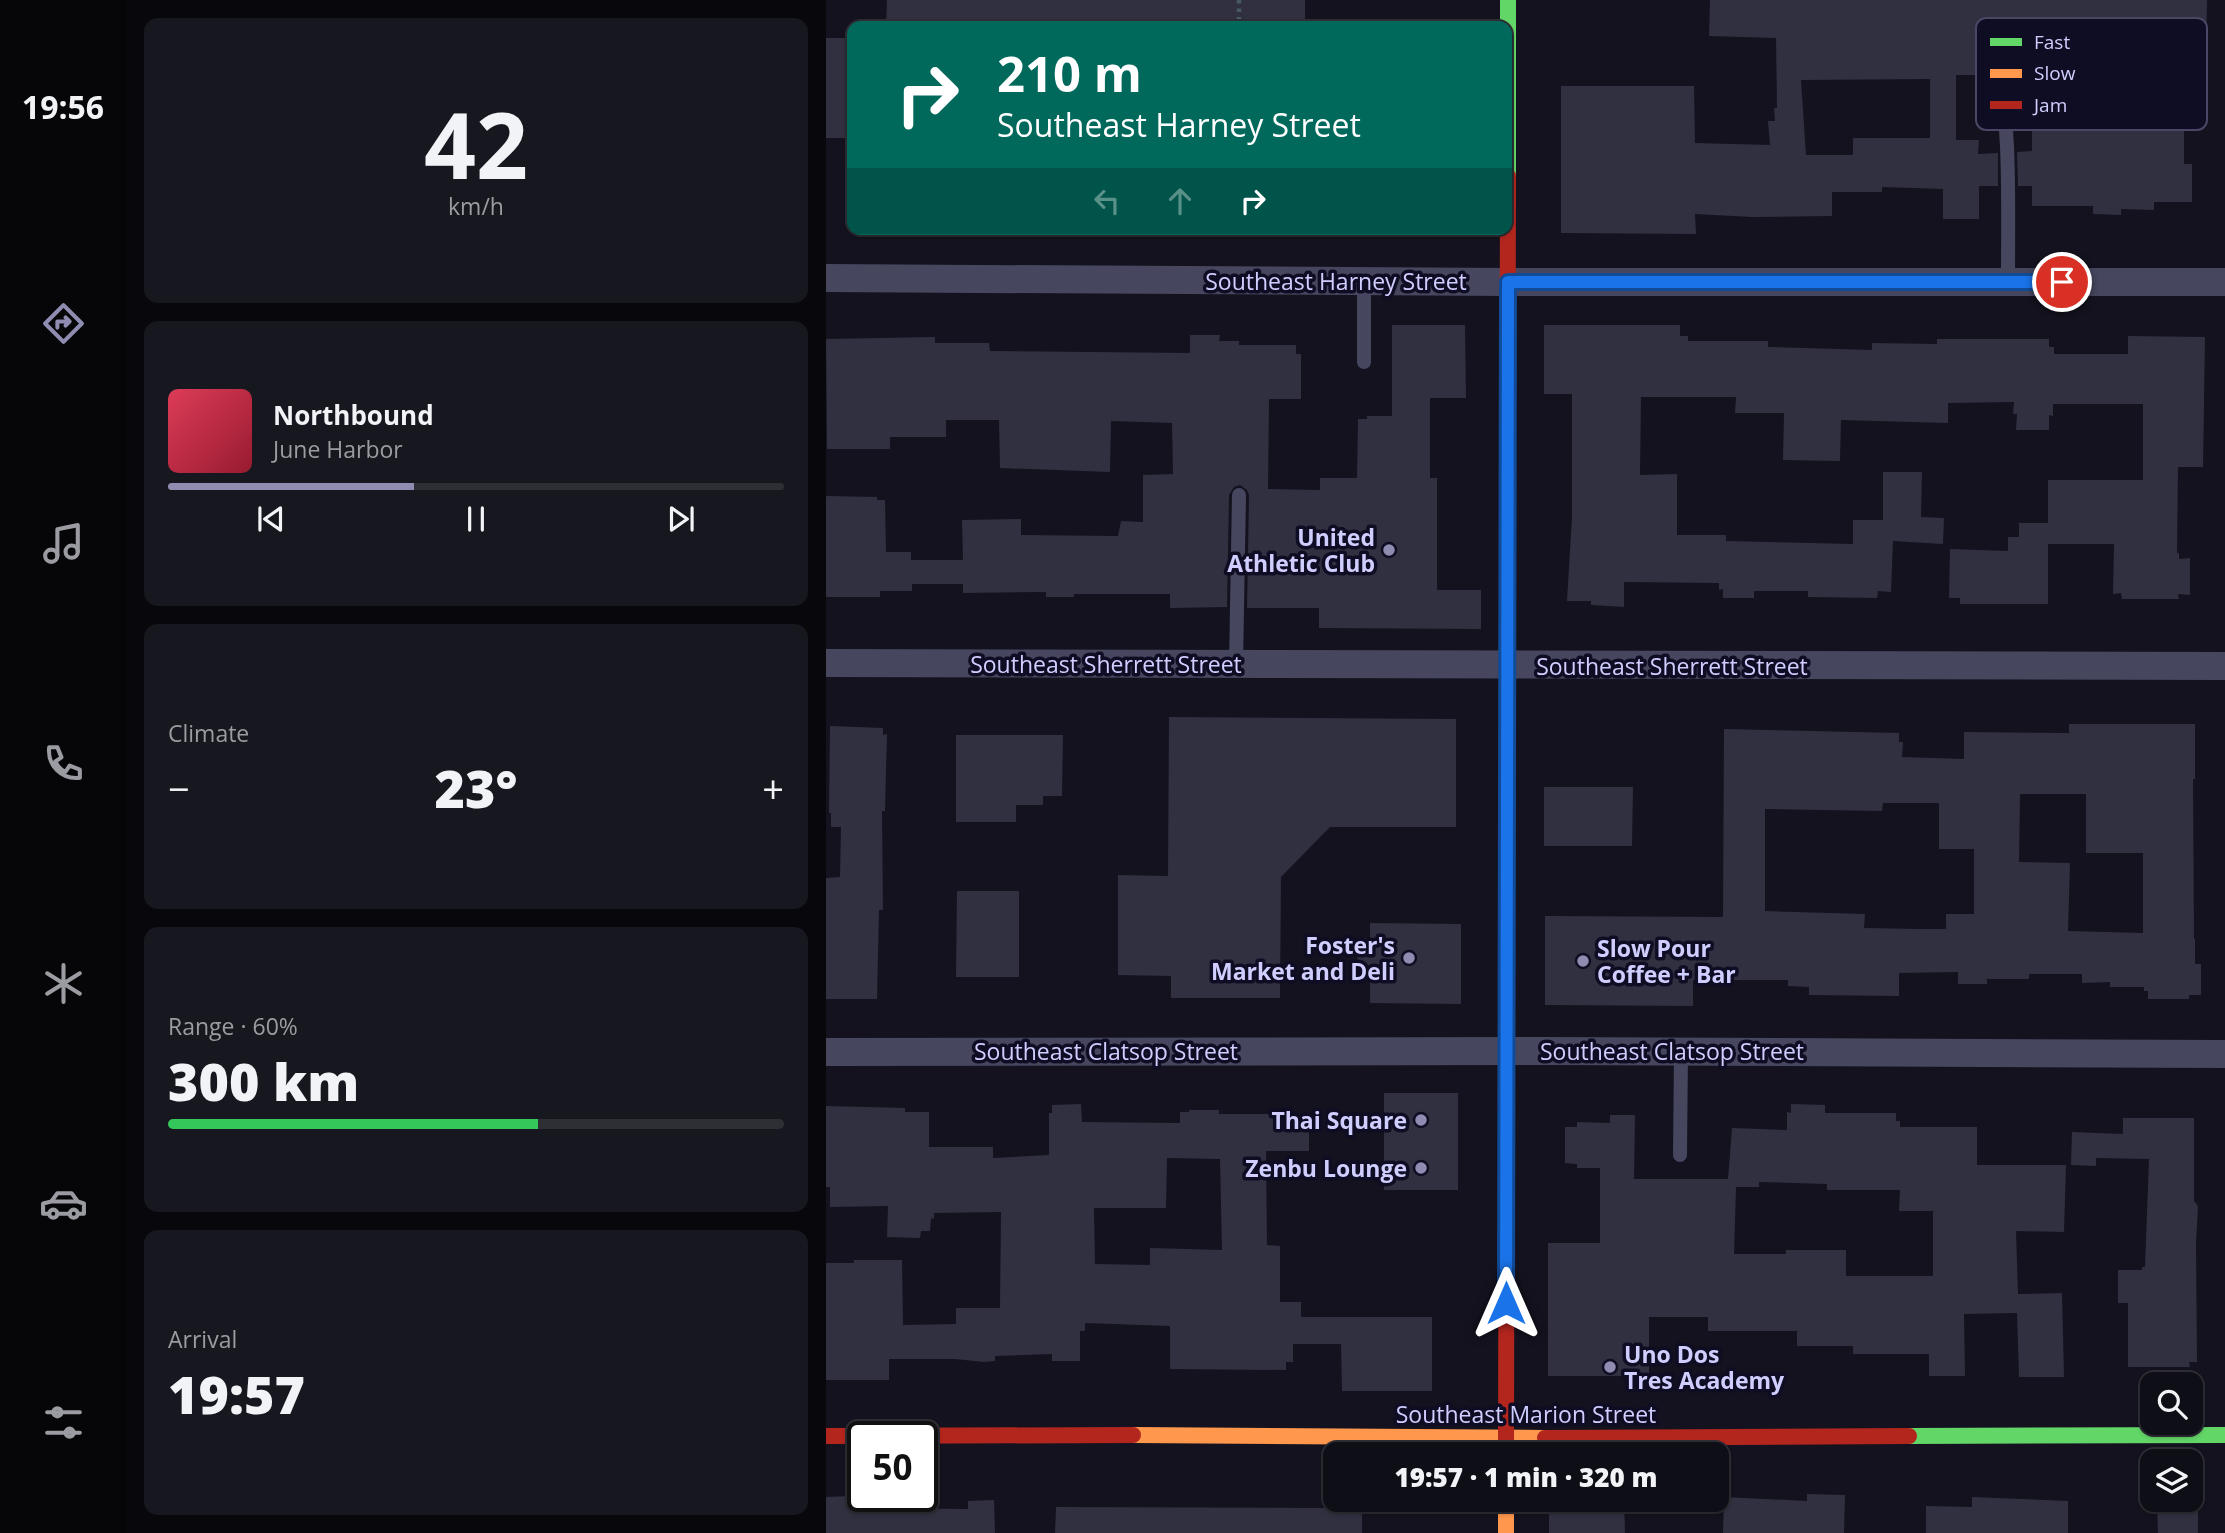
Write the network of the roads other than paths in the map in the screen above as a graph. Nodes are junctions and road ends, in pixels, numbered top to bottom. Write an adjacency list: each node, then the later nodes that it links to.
1 (1508, 0): 2 (main road)
2 (1508, 21)
3 (2005, 130): 8 (lane)
4 (1508, 235): 7 (main road)
5 (826, 278): 6 (street, Southeast Harney Street)
6 (1364, 281): 7 (street, Southeast Harney Street); 10 (lane)
7 (1508, 282): 8 (street, Southeast Harney Street); 14 (main road)
8 (2008, 282): 9 (street, Southeast Harney Street)
9 (2225, 282)
10 (1364, 362)
11 (1239, 495): 13 (lane)
12 (826, 663): 13 (street, Southeast Sherrett Street)
13 (1236, 665): 14 (street, Southeast Sherrett Street)
14 (1507, 666): 15 (street, Southeast Sherrett Street); 16 (main road)
15 (2225, 666)
16 (1506, 1051): 17 (street, Southeast Clatsop Street); 18 (street, Southeast Clatsop Street); 24 (main road)
17 (826, 1052)
18 (1681, 1052): 19 (street, Southeast Clatsop Street); 20 (lane)
19 (2225, 1054)
20 (1680, 1155)
21 (2225, 1435): 25 (main road, Southeast Marion Street)
22 (826, 1436): 23 (main road, Southeast Marion Street)
23 (1370, 1442)
24 (1506, 1442)
25 (1729, 1443)
26 (1506, 1512): 27 (main road)
27 (1506, 1533)

